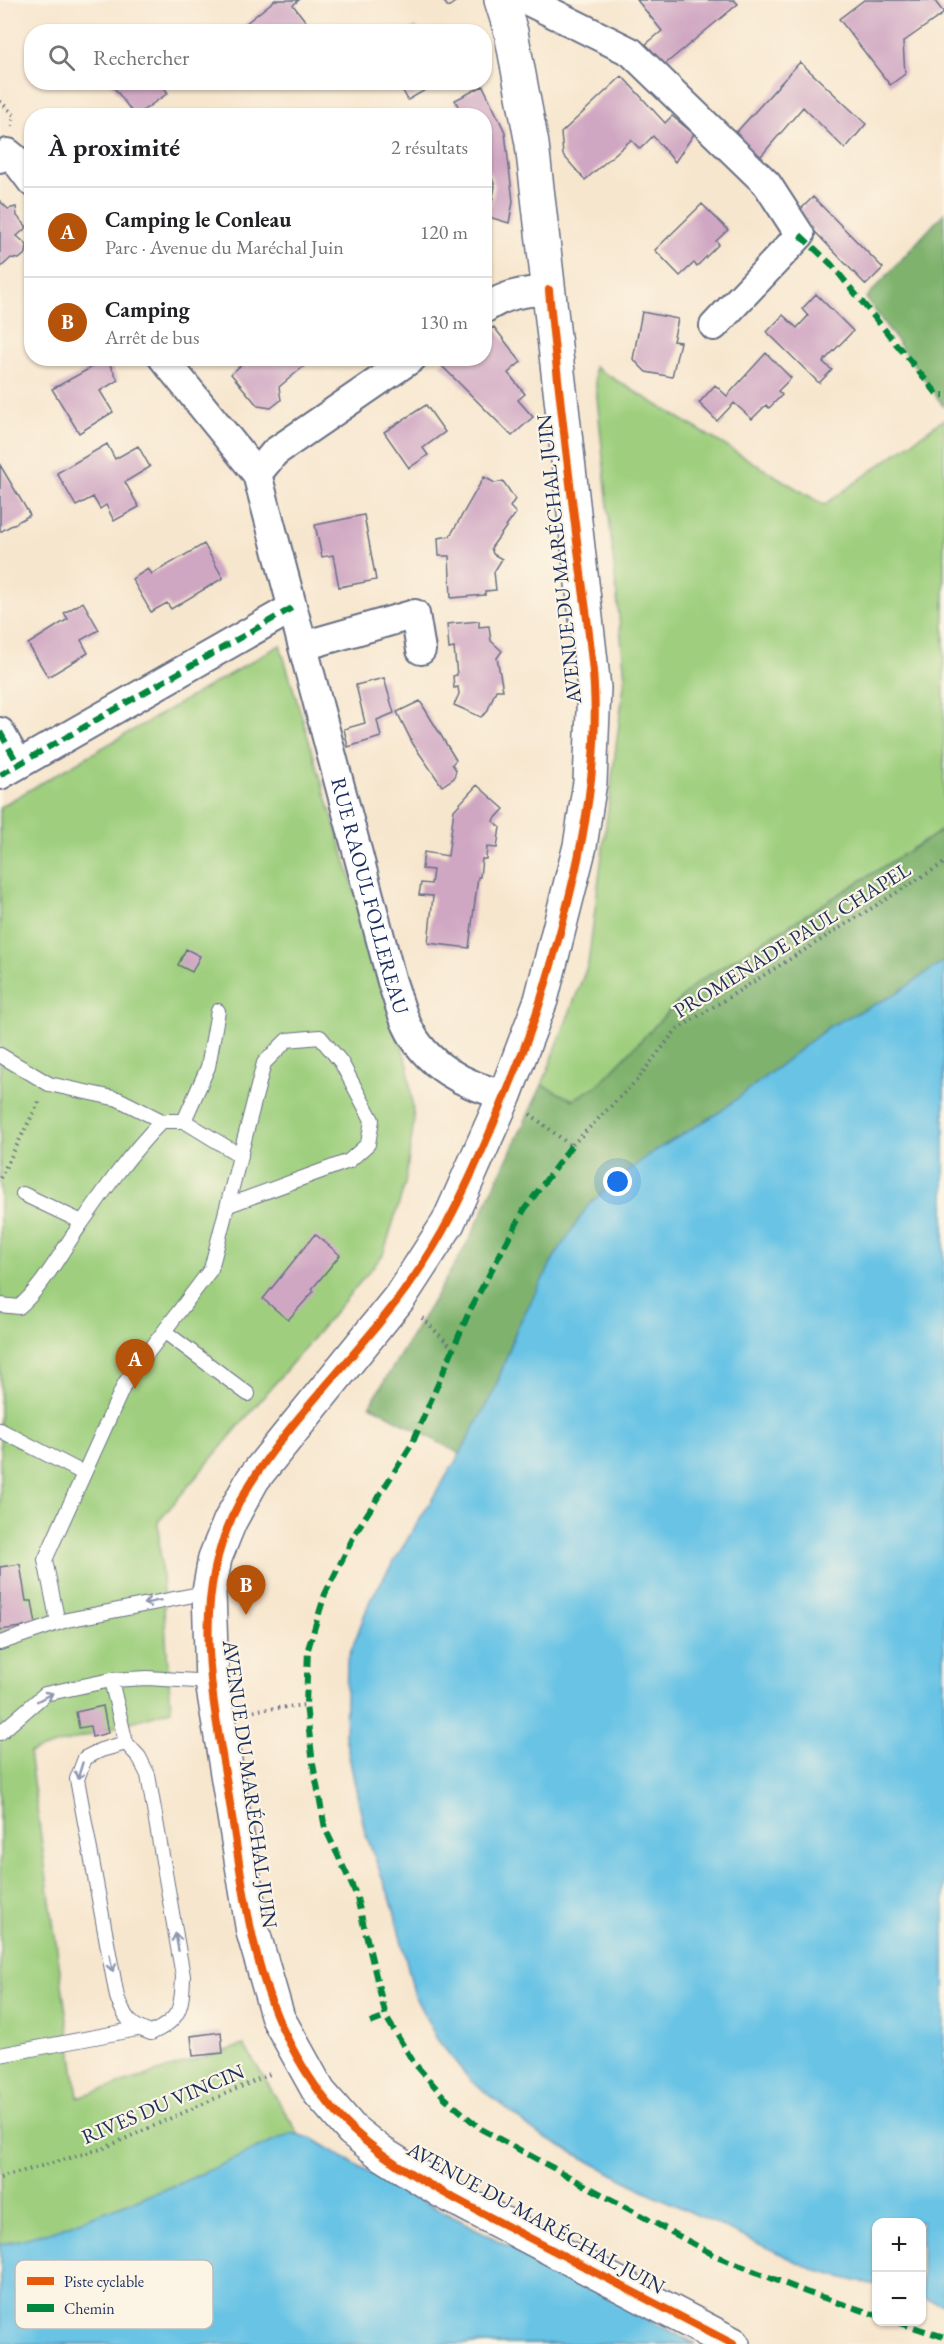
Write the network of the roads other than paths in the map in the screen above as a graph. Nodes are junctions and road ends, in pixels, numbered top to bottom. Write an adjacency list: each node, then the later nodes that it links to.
1 (501, 0): 5 (street, AVENUE DU MARÉCHAL JUIN)
2 (526, 0): 7 (street)
3 (4, 156): 4 (street)
4 (24, 171)
5 (549, 290): 6 (street); 18 (street, AVENUE DU MARÉCHAL JUIN)
6 (492, 304)
7 (714, 326)
8 (169, 366): 10 (street, RUE RAOUL FOLLEREAU)
9 (400, 366): 10 (street)
10 (256, 474): 11 (street, RUE RAOUL FOLLEREAU)
11 (292, 608): 12 (street, RUE RAOUL FOLLEREAU); 15 (street)
12 (303, 646): 13 (street); 18 (street, RUE RAOUL FOLLEREAU)
13 (421, 650)
14 (0, 732): 15 (street)
15 (9, 769)
16 (218, 1011): 20 (lane)
17 (0, 1055): 19 (lane)
18 (505, 1095): 30 (street, AVENUE DU MARÉCHAL JUIN)
19 (162, 1121): 20 (lane); 24 (lane)
20 (184, 1121): 21 (lane)
21 (241, 1156): 23 (lane); 23 (lane)
22 (23, 1194): 24 (lane)
23 (229, 1205): 26 (lane)
24 (82, 1222): 25 (lane)
25 (0, 1305)
26 (165, 1332): 27 (lane); 29 (lane)
27 (248, 1394)
28 (0, 1430): 29 (lane)
29 (83, 1473): 31 (lane)
30 (209, 1592): 31 (lane, one-way to 31); 34 (street, AVENUE DU MARÉCHAL JUIN)
31 (58, 1623): 32 (lane)
32 (0, 1643)
33 (111, 1680): 34 (lane); 35 (lane, one-way to 33); 36 (lane)
34 (212, 1682): 39 (street, AVENUE DU MARÉCHAL JUIN)
35 (0, 1733)
36 (126, 1743): 37 (lane, one-way to 37); 37 (lane, one-way to 36)
37 (137, 2029): 38 (lane)
38 (0, 2055)
39 (733, 2344)

